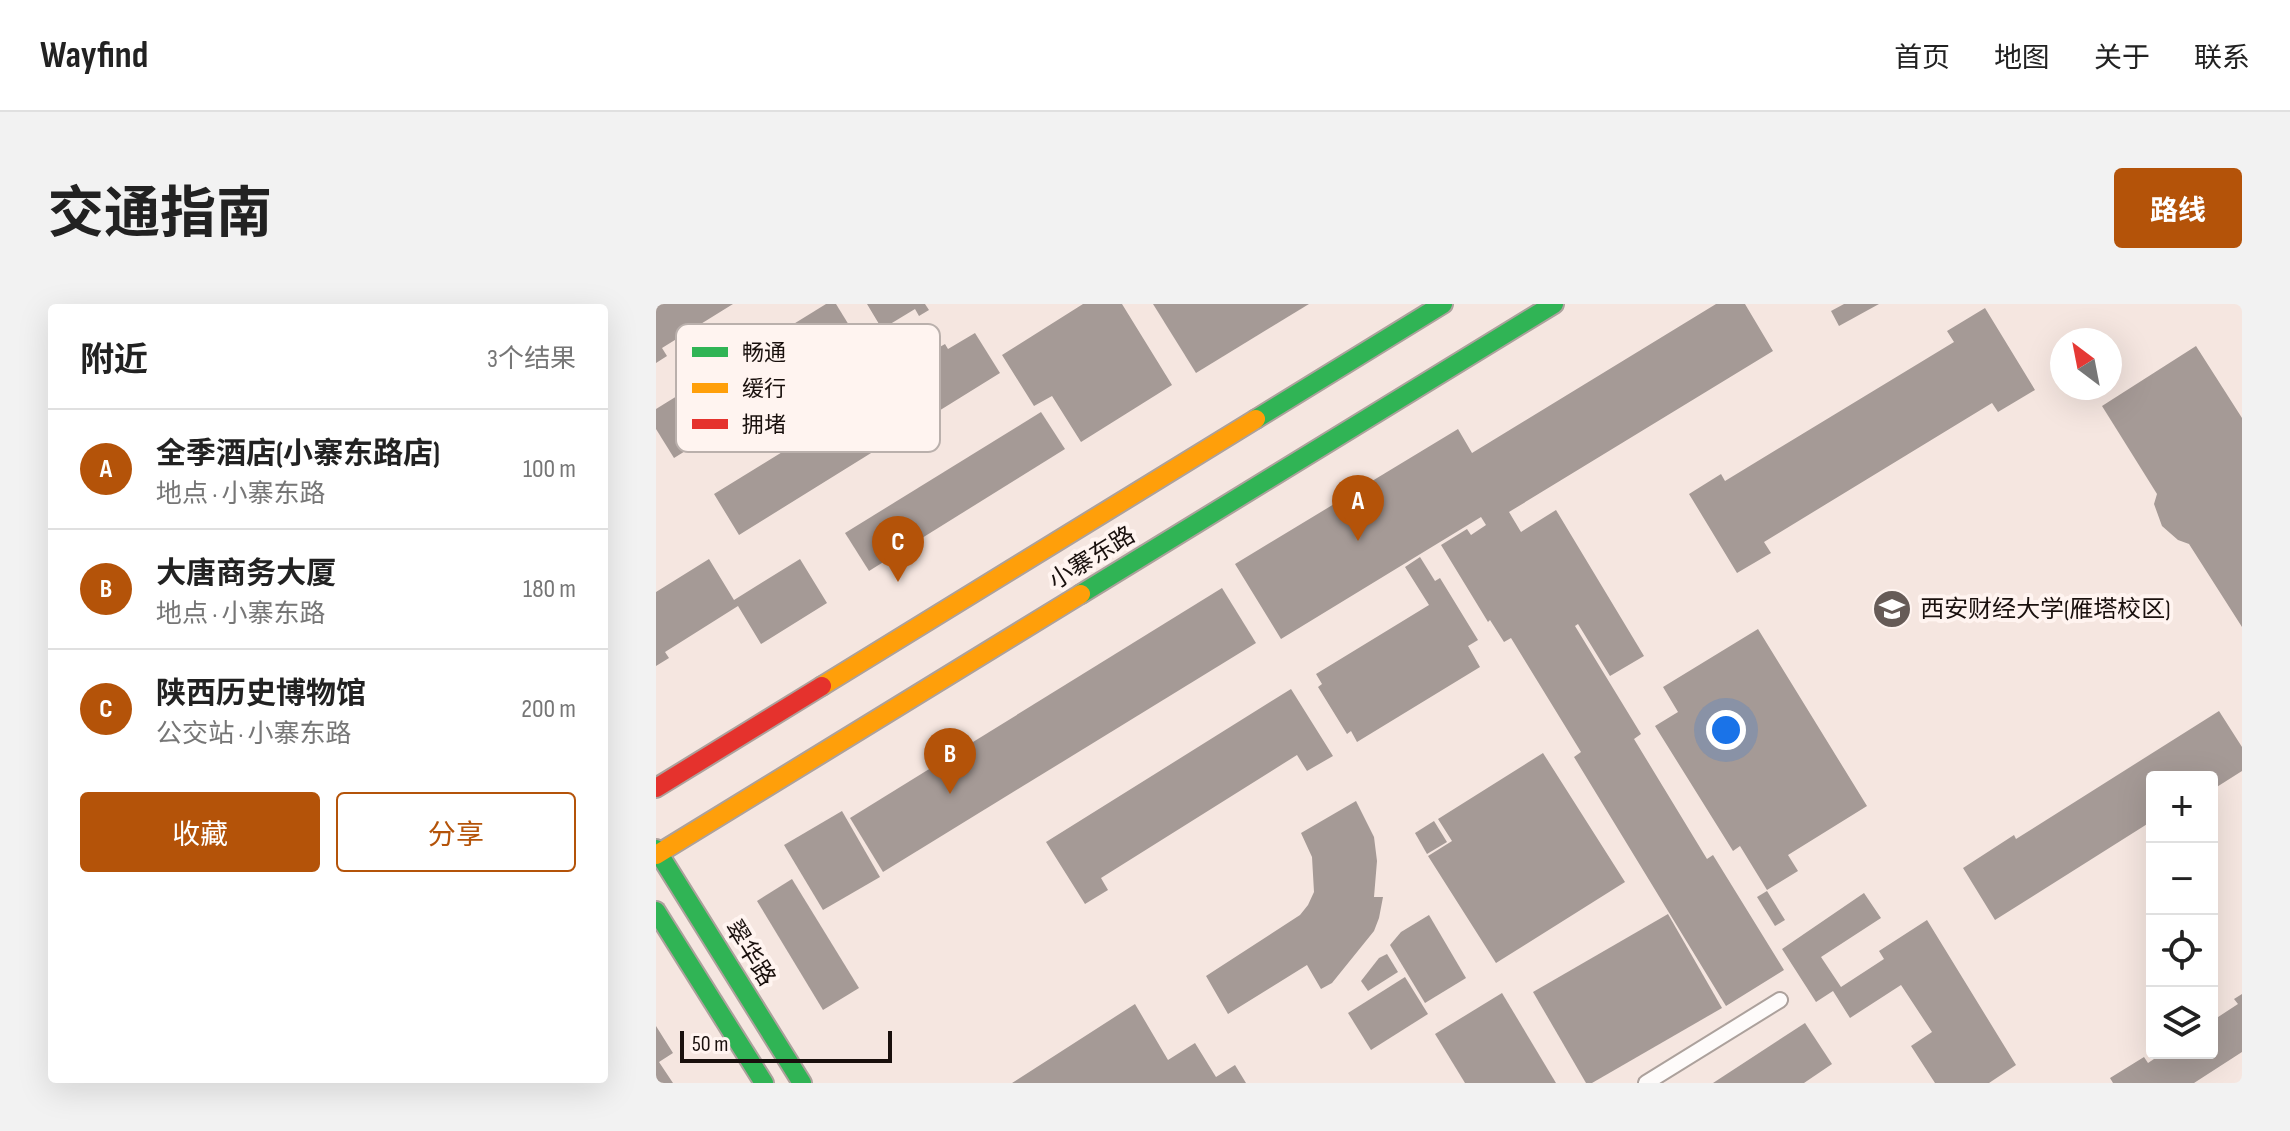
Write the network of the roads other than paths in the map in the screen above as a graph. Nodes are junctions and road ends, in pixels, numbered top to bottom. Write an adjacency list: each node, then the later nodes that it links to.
1 (1443, 304): 3 (main road, 小寨东路)
2 (1554, 304): 4 (main road, 小寨东路)
3 (656, 788)
4 (657, 852): 8 (main road, 翠华路)
5 (656, 911): 7 (main road)
6 (1780, 1000): 9 (lane)
7 (764, 1083)
8 (802, 1083)
9 (1646, 1083)

